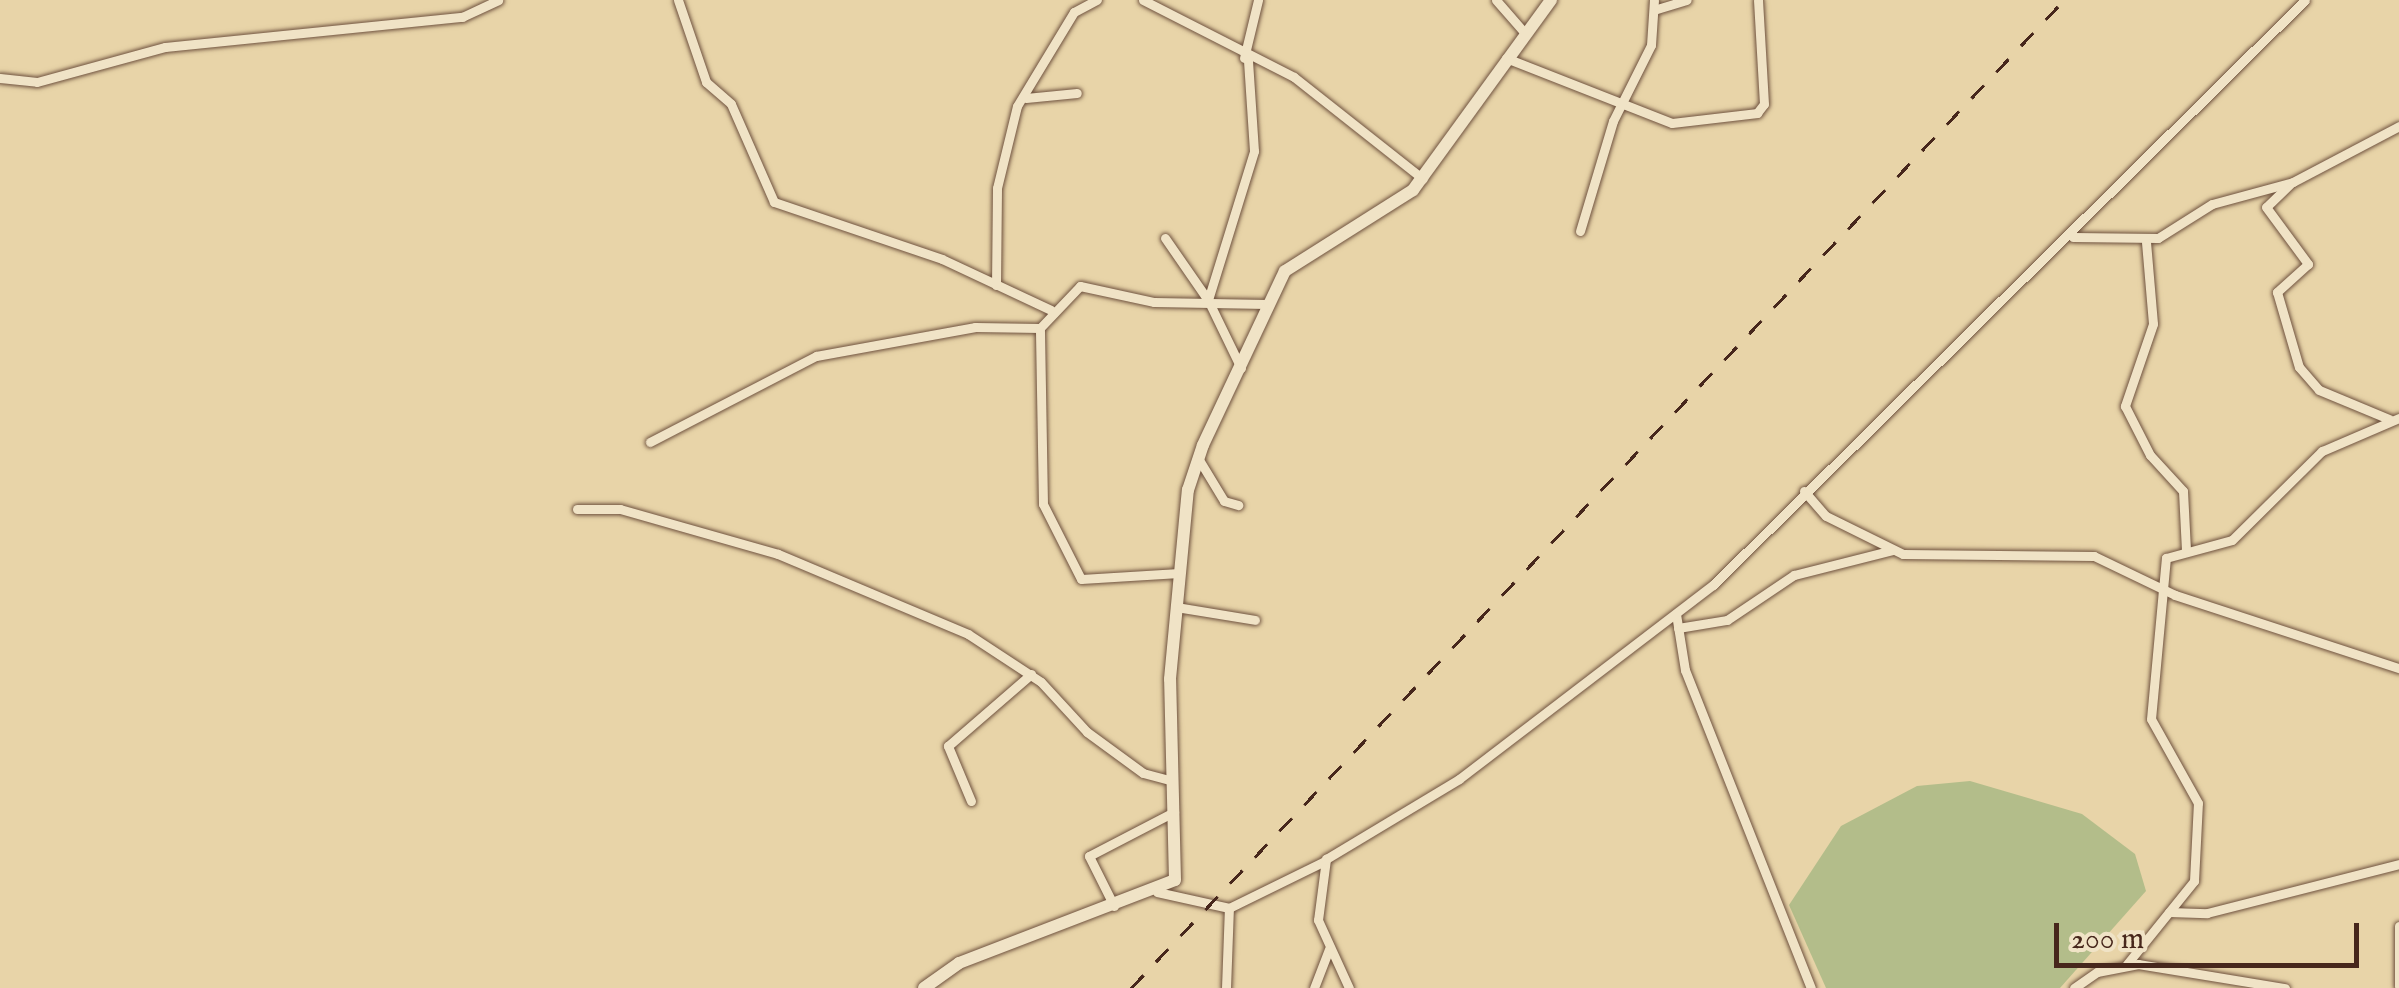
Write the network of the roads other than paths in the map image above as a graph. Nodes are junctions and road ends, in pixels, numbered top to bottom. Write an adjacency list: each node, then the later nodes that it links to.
1 (498, 0): 15 (street)
2 (678, 0): 26 (street)
3 (1097, 0): 17 (street)
4 (1258, 0): 14 (street)
5 (1496, 0): 12 (street)
6 (1551, 0): 12 (street)
7 (1687, 0): 11 (street)
8 (1758, 0): 18 (street)
9 (2305, 0): 23 (street)
10 (1147, 1): 14 (street)
11 (1656, 5): 18 (street)
12 (1523, 32): 13 (street)
13 (1503, 57): 18 (street); 20 (street)
14 (1246, 59): 20 (street); 27 (street)
15 (0, 78)
16 (1077, 93): 17 (street)
17 (1026, 98): 26 (street)
18 (1622, 101): 22 (street)
19 (2399, 126): 21 (street)
20 (1423, 179): 28 (street)
21 (2293, 182): 25 (street); 32 (street)
22 (1580, 231)
23 (2073, 237): 25 (street); 35 (street)
24 (1165, 238): 27 (street)
25 (2146, 242): 39 (street)
26 (996, 285): 29 (street)
27 (1210, 303): 28 (street); 29 (street); 31 (street)
28 (1266, 304): 31 (street)
29 (1051, 310): 30 (street)
30 (1040, 328): 33 (street); 40 (street)
31 (1241, 368): 34 (street)
32 (2394, 418): 39 (street)
33 (650, 442)
34 (1198, 458): 36 (street); 40 (street)
35 (1804, 491): 38 (street); 43 (street)
36 (1238, 505)
37 (576, 509): 47 (street)
38 (1893, 550): 41 (street); 45 (street)
39 (2186, 550): 41 (street)
40 (1179, 574): 42 (street)
41 (2158, 589): 46 (street); 56 (street)
42 (1176, 606): 44 (street); 48 (street)
43 (1676, 614): 45 (street); 51 (street)
44 (1255, 620)
45 (1678, 628): 65 (street)
46 (2399, 668)
47 (1032, 674): 48 (street); 49 (street)
48 (1173, 782): 50 (street)
49 (971, 802)
50 (1174, 812): 53 (street); 54 (street)
51 (1323, 862): 55 (street); 58 (street)
52 (2399, 864): 56 (street)
53 (1157, 892): 54 (street); 55 (street)
54 (1114, 906): 61 (street)
55 (1230, 908): 62 (street)
56 (2168, 912): 59 (street)
57 (2399, 926): 60 (street)
58 (1329, 949): 63 (street); 64 (street)
59 (2127, 964): 66 (street); 67 (street)
60 (2399, 986)
61 (924, 988)
62 (1226, 988)
63 (1314, 988)
64 (1349, 988)
65 (1810, 988)
66 (2074, 988)
67 (2284, 988)

